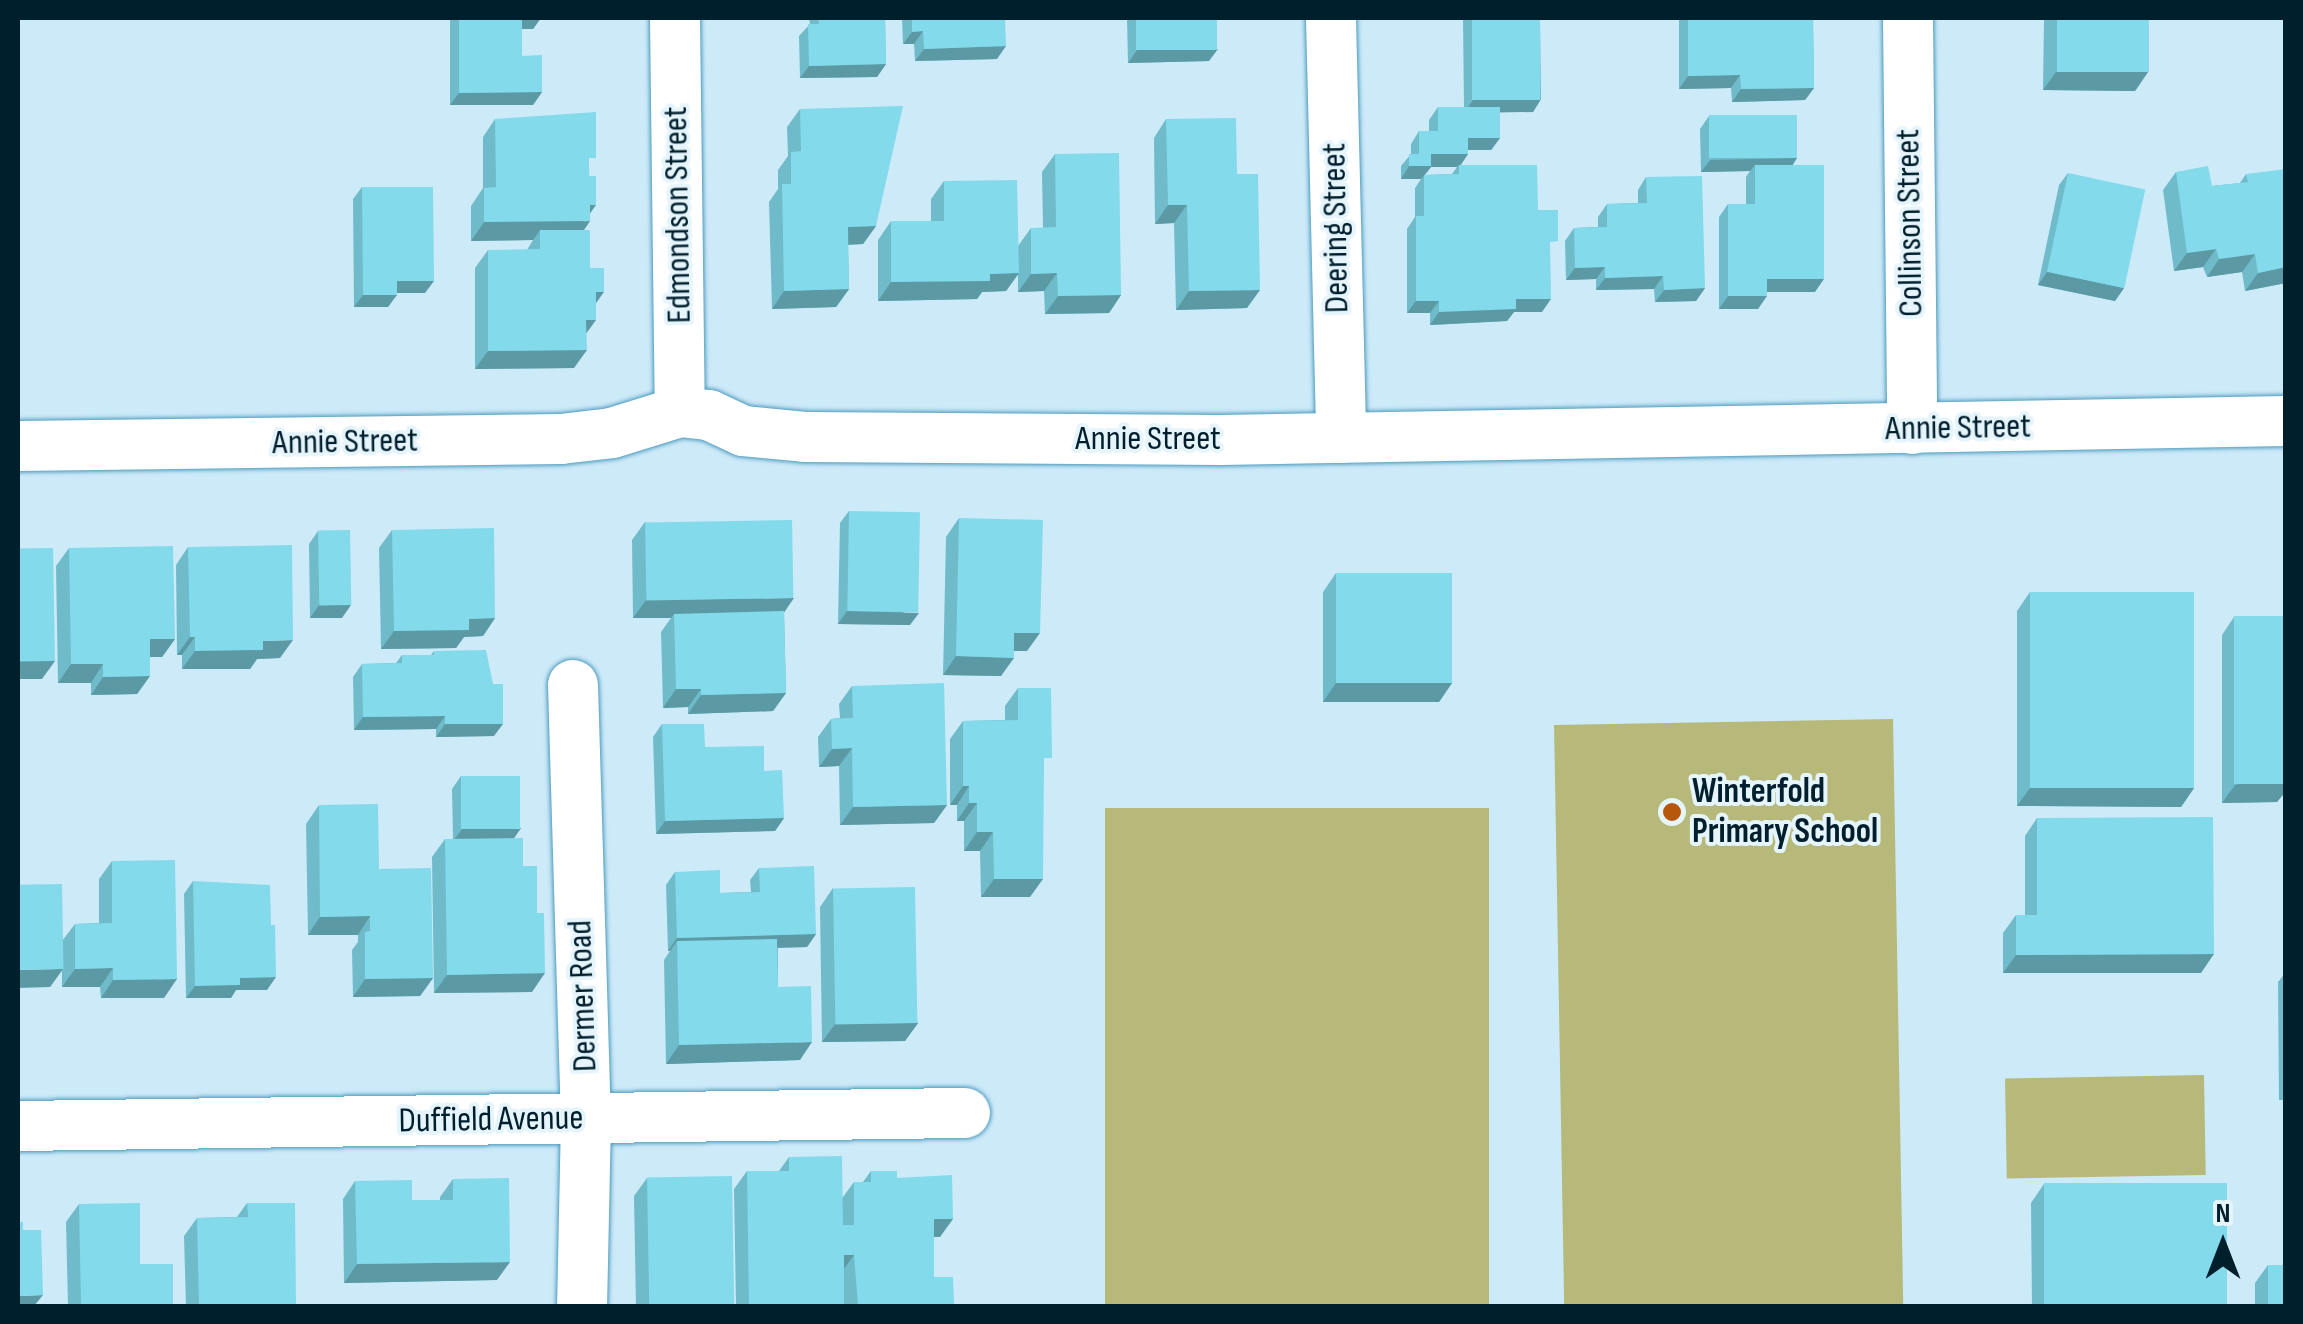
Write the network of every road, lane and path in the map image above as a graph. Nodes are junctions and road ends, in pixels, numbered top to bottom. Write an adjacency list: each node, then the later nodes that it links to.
1 (675, 18): 4 (street, Edmondson Street)
2 (1331, 18): 7 (street, Deering Street)
3 (1908, 18): 6 (street, Collinson Street)
4 (680, 412): 7 (street, Annie Street); 8 (street, Annie Street)
5 (2286, 422): 6 (street, Annie Street)
6 (1912, 429): 7 (street, Annie Street)
7 (1340, 438)
8 (18, 446)
9 (573, 685): 11 (street, Dermer Road)
10 (965, 1113): 11 (street, Duffield Avenue)
11 (586, 1119): 12 (street, Duffield Avenue); 13 (street, Dermer Road)
12 (18, 1126)
13 (582, 1306)

